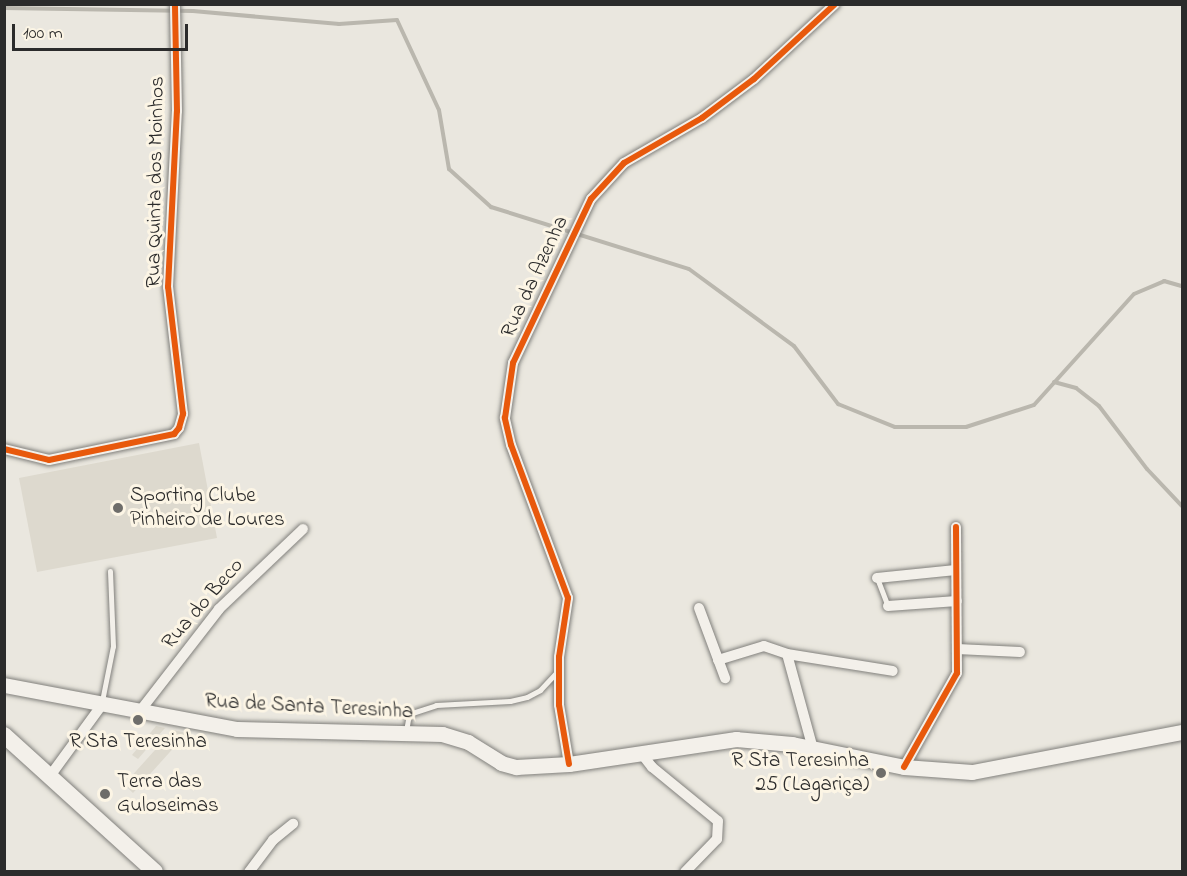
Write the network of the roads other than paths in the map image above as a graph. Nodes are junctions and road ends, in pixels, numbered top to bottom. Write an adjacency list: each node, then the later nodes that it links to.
1 (174, 4): 3 (street, Rua Quinta dos Moinhos)
2 (835, 4): 16 (street, Rua da Azenha)
3 (4, 449)
4 (956, 527): 6 (street)
5 (303, 529): 21 (street, Rua do Beco)
6 (956, 570): 8 (street); 9 (street)
7 (110, 571): 20 (lane)
8 (877, 578): 10 (lane)
9 (957, 601): 10 (street); 12 (street)
10 (888, 606)
11 (699, 608): 15 (street)
12 (957, 649): 13 (street); 28 (street)
13 (1020, 652)
14 (787, 654): 15 (street); 17 (street); 25 (street)
15 (718, 660): 18 (street)
16 (559, 669): 23 (lane); 27 (street, Rua da Azenha)
17 (892, 671)
18 (725, 678)
19 (4, 685): 20 (main road, Rua de Santa Teresinha)
20 (101, 706): 21 (main road, Rua de Santa Teresinha); 29 (street)
21 (140, 711): 23 (main road, Rua de Santa Teresinha)
22 (1182, 732): 28 (main road)
23 (405, 733): 27 (main road, Rua de Santa Teresinha)
24 (4, 735): 29 (main road)
25 (813, 749): 26 (main road); 28 (main road)
26 (641, 753): 27 (main road); 33 (street)
27 (569, 764)
28 (904, 767)
29 (50, 776): 31 (main road)
30 (293, 824): 32 (street)
31 (155, 872)
32 (249, 872)
33 (686, 872)

